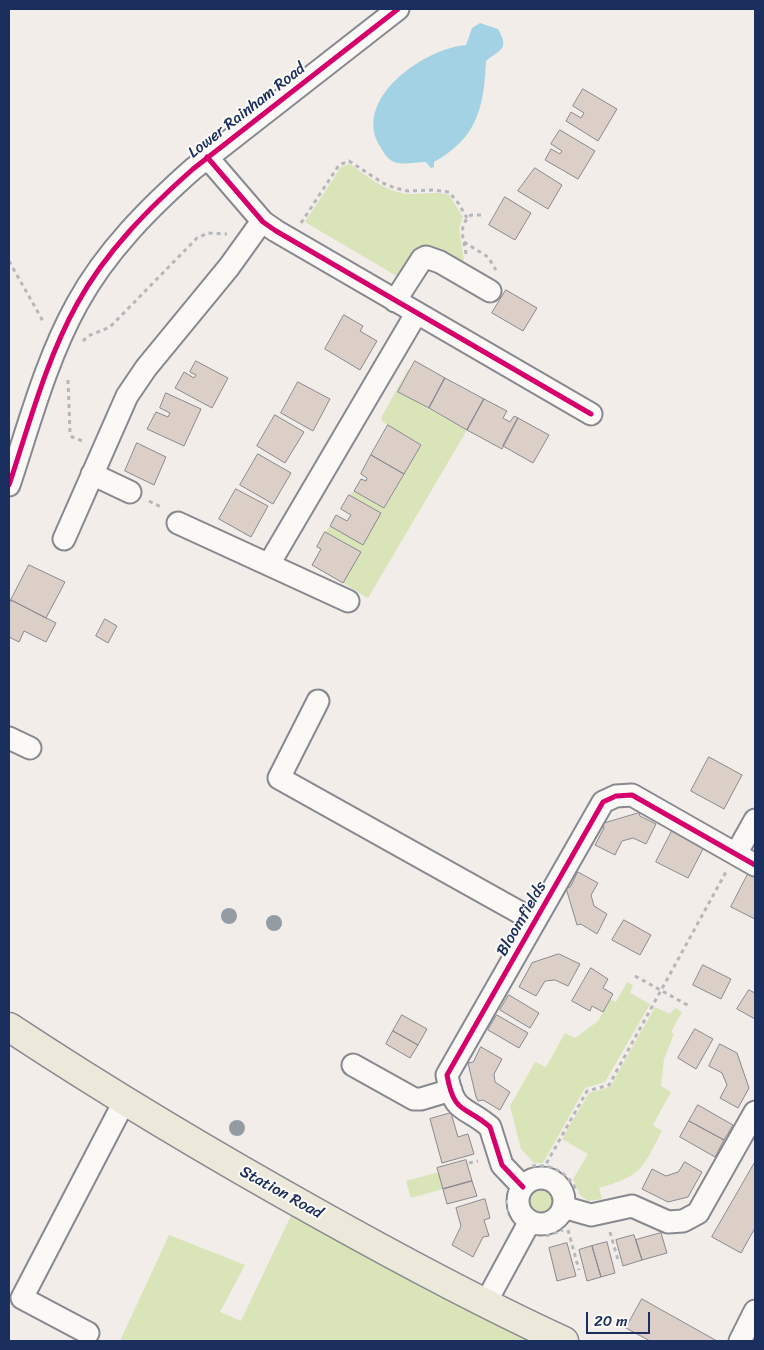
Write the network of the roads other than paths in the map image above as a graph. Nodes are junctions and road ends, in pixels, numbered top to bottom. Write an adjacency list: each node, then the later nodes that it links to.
1 (398, 9): 2 (street, Lower Rainham Road)
2 (207, 157): 3 (street); 9 (street, Lower Rainham Road)
3 (262, 221): 5 (street); 8 (street)
4 (490, 291): 5 (street)
5 (395, 301): 6 (street)
6 (416, 314): 7 (street); 13 (street)
7 (591, 414)
8 (92, 474): 10 (street); 12 (street)
9 (9, 485)
10 (130, 492)
11 (178, 523): 13 (street)
12 (64, 539)
13 (269, 564): 14 (street)
14 (348, 601)
15 (318, 701): 21 (street)
16 (9, 738): 17 (street)
17 (30, 748)
18 (755, 820): 19 (street)
19 (736, 854): 20 (street, Bloomfields); 21 (street, Bloomfields)
20 (755, 865)
21 (535, 921): 24 (street, Bloomfields)
22 (9, 1027): 25 (main road, Station Road)
23 (353, 1066): 24 (street)
24 (451, 1090): 27 (street)
25 (124, 1102): 30 (main road, Station Road); 32 (street)
26 (755, 1112): 28 (street)
27 (515, 1191): 28 (street); 29 (street)
28 (568, 1220): 29 (street)
29 (527, 1227): 30 (street)
30 (485, 1304): 33 (main road, Station Road)
31 (755, 1312): 34 (street)
32 (88, 1333)
33 (564, 1341)
34 (740, 1341)

